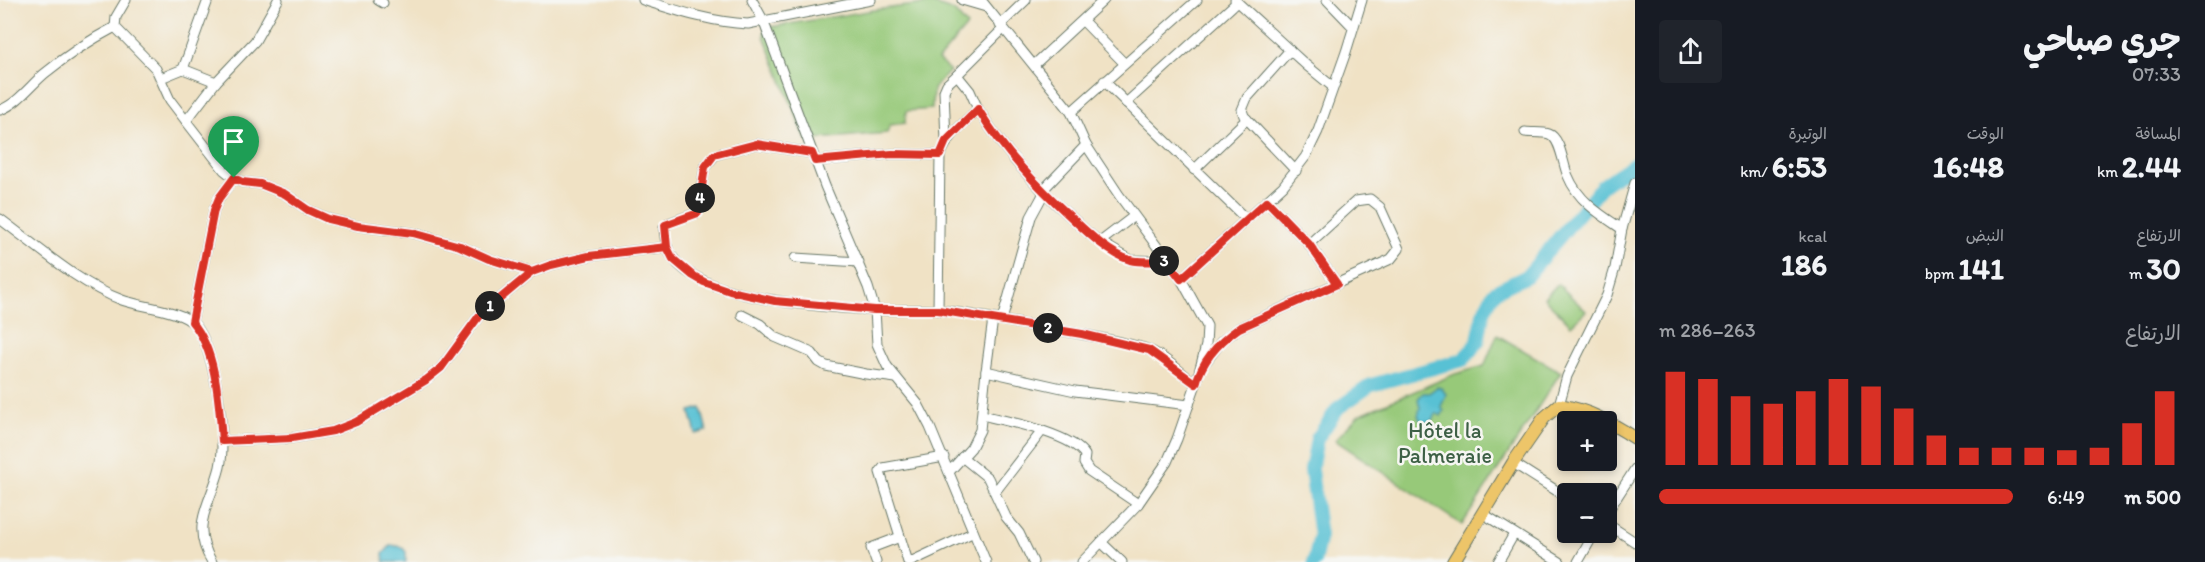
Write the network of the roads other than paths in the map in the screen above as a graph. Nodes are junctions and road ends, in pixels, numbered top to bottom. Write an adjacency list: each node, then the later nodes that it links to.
1 (126, 0): 18 (street)
2 (208, 0): 24 (street)
3 (278, 0): 28 (street)
4 (643, 0): 16 (street)
5 (752, 0): 16 (street)
6 (868, 0): 15 (street)
7 (962, 0): 14 (street)
8 (1026, 0): 19 (street)
9 (1104, 0): 17 (street)
10 (1197, 0): 22 (street)
11 (1327, 0): 20 (street)
12 (1362, 0): 20 (street)
13 (1236, 1): 21 (street); 30 (street)
14 (983, 3): 19 (street)
15 (823, 4): 16 (street)
16 (763, 20): 40 (street)
17 (1083, 21): 22 (street); 23 (street)
18 (115, 27): 26 (street); 32 (street)
19 (1002, 27): 23 (street); 25 (street)
20 (1353, 27): 29 (street)
21 (1290, 50): 29 (street); 34 (street)
22 (1124, 63): 27 (street)
23 (1035, 64): 33 (street)
24 (183, 69): 26 (street); 28 (street)
25 (957, 75): 31 (street); 37 (street)
26 (161, 78): 35 (street)
27 (1104, 81): 30 (street); 33 (street)
28 (216, 82): 35 (street)
29 (1333, 87): 42 (street)
30 (1126, 103): 41 (street)
31 (978, 109): 37 (street); 45 (street)
32 (0, 110)
33 (1071, 112): 38 (street)
34 (1247, 119): 41 (street); 42 (street)
35 (186, 121): 43 (street)
36 (1525, 132): 50 (street)
37 (946, 141): 39 (street)
38 (1086, 145): 45 (street); 47 (street)
39 (940, 155): 40 (street); 61 (street)
40 (814, 157): 53 (street); 56 (street)
41 (1194, 170): 49 (street)
42 (1296, 171): 46 (street)
43 (234, 178): 57 (street); 64 (street)
44 (1635, 183): 50 (street)
45 (1043, 192): 51 (street); 63 (street)
46 (1267, 201): 49 (street); 52 (street)
47 (1134, 216): 51 (street); 55 (street)
48 (0, 219): 64 (street)
49 (1246, 219): 58 (street)
50 (1622, 229): 70 (street)
51 (1100, 242): 55 (street)
52 (1309, 244): 59 (street); 59 (street)
53 (667, 247): 57 (street); 60 (street)
54 (795, 258): 56 (street)
55 (1167, 261): 58 (street)
56 (859, 262): 60 (street)
57 (532, 272): 74 (street)
58 (1181, 279): 66 (street)
59 (1337, 284): 66 (street)
60 (875, 310): 61 (street); 67 (street)
61 (938, 310): 63 (street)
62 (742, 315): 67 (street)
63 (998, 320): 65 (street); 68 (street)
64 (192, 322): 74 (street)
65 (986, 370): 69 (street); 71 (street)
66 (1199, 370): 68 (street)
67 (896, 378): 75 (street)
68 (1196, 384): 69 (street)
69 (1189, 405): 83 (street)
70 (1559, 405): 73 (main road); 77 (main road)
71 (982, 416): 72 (street); 76 (street)
72 (1042, 431): 81 (street); 83 (street)
73 (1635, 438)
74 (222, 441): 92 (street)
75 (944, 457): 79 (street); 88 (street)
76 (962, 457): 79 (street); 81 (street)
77 (1513, 463): 80 (street); 84 (main road)
78 (1635, 469): 82 (street)
79 (950, 472): 86 (street)
80 (1557, 491)
81 (994, 492): 96 (street)
82 (1617, 497)
83 (1138, 504): 89 (street)
84 (1482, 513): 87 (street); 99 (main road)
85 (1617, 530): 90 (street)
86 (972, 533): 94 (street); 95 (street)
87 (1514, 534): 100 (street); 101 (street)
88 (900, 537): 93 (street); 94 (street)
89 (1101, 542): 97 (street); 98 (street)
90 (1635, 542)
91 (1589, 543): 102 (street)
92 (212, 562)
93 (876, 562)
94 (909, 562)
95 (986, 562)
96 (1033, 562)
97 (1082, 562)
98 (1122, 562)
99 (1453, 562)
100 (1498, 562)
101 (1560, 562)
102 (1578, 562)

